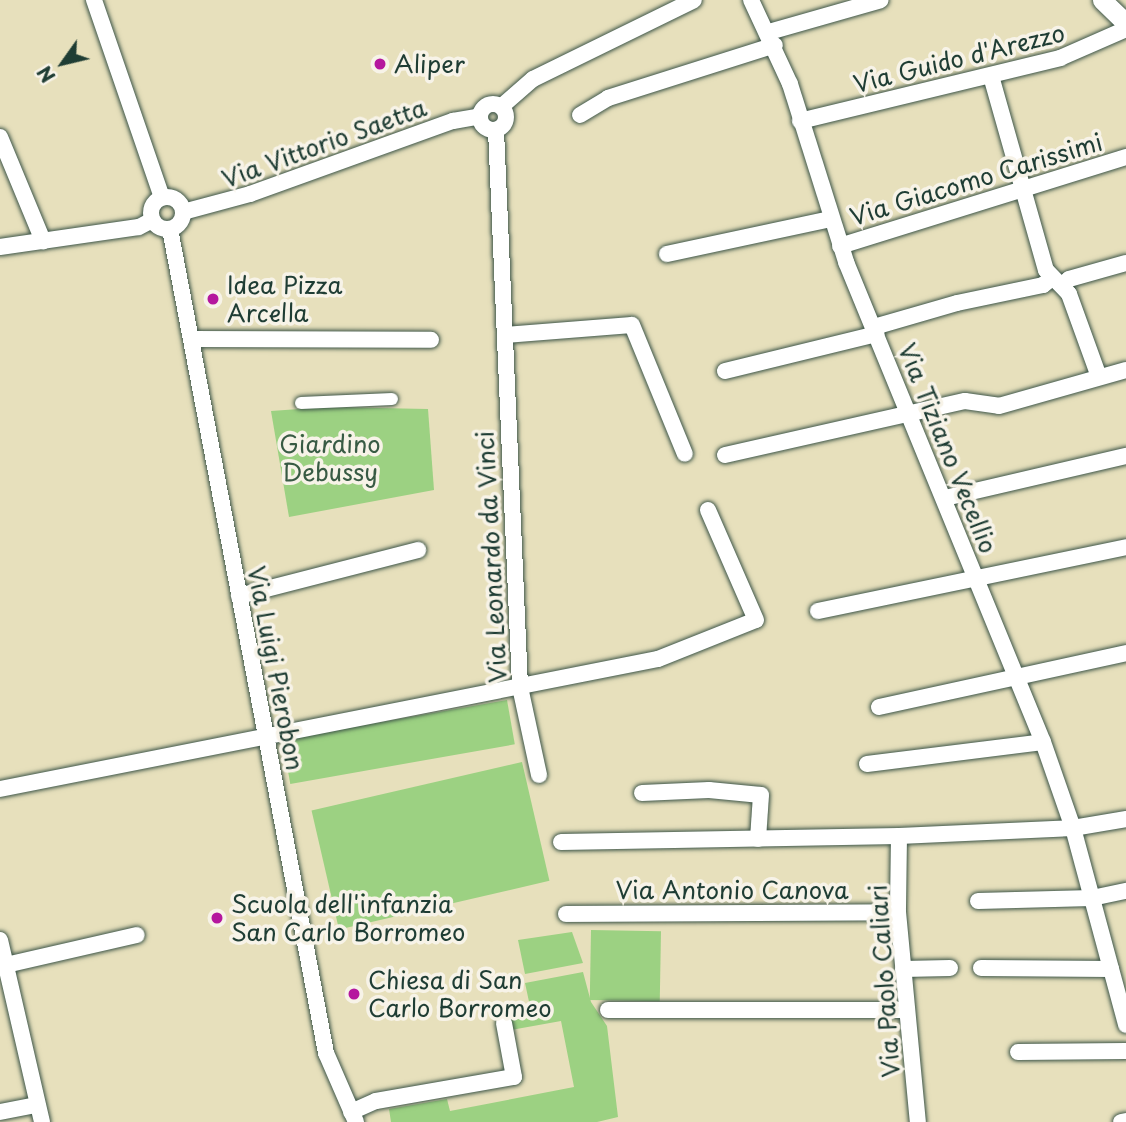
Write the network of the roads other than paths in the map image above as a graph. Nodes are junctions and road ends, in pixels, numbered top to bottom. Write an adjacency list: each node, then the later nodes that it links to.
1 (94, 0): 18 (street)
2 (694, 0): 10 (street, Via Vittorio Saetta)
3 (751, 0): 8 (street, Via Tiziano Vecellio)
4 (881, 0): 8 (street)
5 (1102, 0): 6 (street)
6 (1126, 23)
7 (1126, 29): 9 (street, Via Guido d'Arezzo)
8 (772, 39): 12 (street); 13 (street, Via Tiziano Vecellio)
9 (991, 76): 13 (street, Via Guido d'Arezzo); 17 (street)
10 (502, 106): 11 (street, Via Vittorio Saetta); 14 (street)
11 (480, 116): 14 (street); 19 (street, Via Vittorio Saetta)
12 (580, 116)
13 (800, 121): 20 (street, Via Tiziano Vecellio)
14 (496, 130): 30 (street, Via Leonardo da Vinci)
15 (0, 137): 23 (street)
16 (1126, 157): 17 (street, Via Giacomo Carissimi)
17 (1023, 190): 24 (street, Via Giacomo Carissimi); 28 (street)
18 (162, 198): 19 (street); 21 (street)
19 (183, 212): 22 (street)
20 (830, 219): 24 (street, Via Tiziano Vecellio); 26 (street)
21 (152, 220): 22 (street); 23 (street)
22 (170, 229): 31 (street, Via Luigi Pierobon)
23 (43, 240): 25 (street)
24 (840, 246): 29 (street, Via Tiziano Vecellio)
25 (0, 247)
26 (667, 254)
27 (1126, 263): 28 (street)
28 (1057, 282): 29 (street); 35 (street)
29 (876, 331): 34 (street, Via Tiziano Vecellio); 38 (street, Via Tiziano Vecellio)
30 (505, 335): 39 (street); 51 (street, Via Leonardo da Vinci)
31 (192, 339): 32 (street); 47 (street, Via Luigi Pierobon)
32 (431, 340)
33 (1126, 370): 35 (street)
34 (725, 372)
35 (1099, 377): 38 (street)
36 (392, 399): 37 (street)
37 (301, 403)
38 (911, 413): 40 (street); 42 (street, Via Tiziano Vecellio)
39 (685, 454)
40 (725, 455)
41 (1126, 456): 42 (street)
42 (945, 498): 46 (street, Via Tiziano Vecellio)
43 (708, 510): 51 (street)
44 (1126, 547): 46 (street)
45 (418, 550): 47 (street)
46 (976, 579): 48 (street, Via Tiziano Vecellio); 50 (street, Via Tiziano Vecellio)
47 (239, 596): 53 (street, Via Luigi Pierobon)
48 (818, 611)
49 (1126, 653): 50 (street)
50 (1018, 678): 52 (street); 54 (street, Via Tiziano Vecellio)
51 (520, 687): 53 (street); 56 (street, Via Leonardo da Vinci)
52 (879, 707)
53 (266, 736): 57 (street); 85 (street, Via Luigi Pierobon)
54 (1043, 742): 55 (street); 60 (street, Via Tiziano Vecellio)
55 (867, 764)
56 (539, 775)
57 (0, 789)
58 (642, 793): 62 (street)
59 (1126, 819): 60 (street)
60 (1073, 828): 61 (street); 65 (street, Via Tiziano Vecellio)
61 (899, 836): 62 (street); 67 (street, Via Paolo Caliari)
62 (758, 839): 63 (street)
63 (561, 842)
64 (1126, 891): 65 (street)
65 (1092, 898): 66 (street); 75 (street, Via Tiziano Vecellio)
66 (978, 901)
67 (898, 912): 68 (street, Via Antonio Canova); 74 (street, Via Paolo Caliari)
68 (566, 914)
69 (137, 936): 71 (street)
70 (0, 940): 71 (street)
71 (6, 965): 76 (street)
72 (950, 968): 74 (street)
73 (981, 968): 75 (street)
74 (902, 969): 78 (street, Via Paolo Caliari)
75 (1111, 969): 80 (street, Via Tiziano Vecellio)
76 (6, 1001): 83 (street)
77 (608, 1010): 78 (street)
78 (905, 1010): 87 (street, Via Paolo Caliari)
79 (504, 1023): 85 (street)
80 (1126, 1025)
81 (1126, 1051): 82 (street)
82 (1018, 1052)
83 (37, 1105): 84 (street); 86 (street)
84 (0, 1112)
85 (354, 1117)
86 (41, 1122)
87 (918, 1122)

